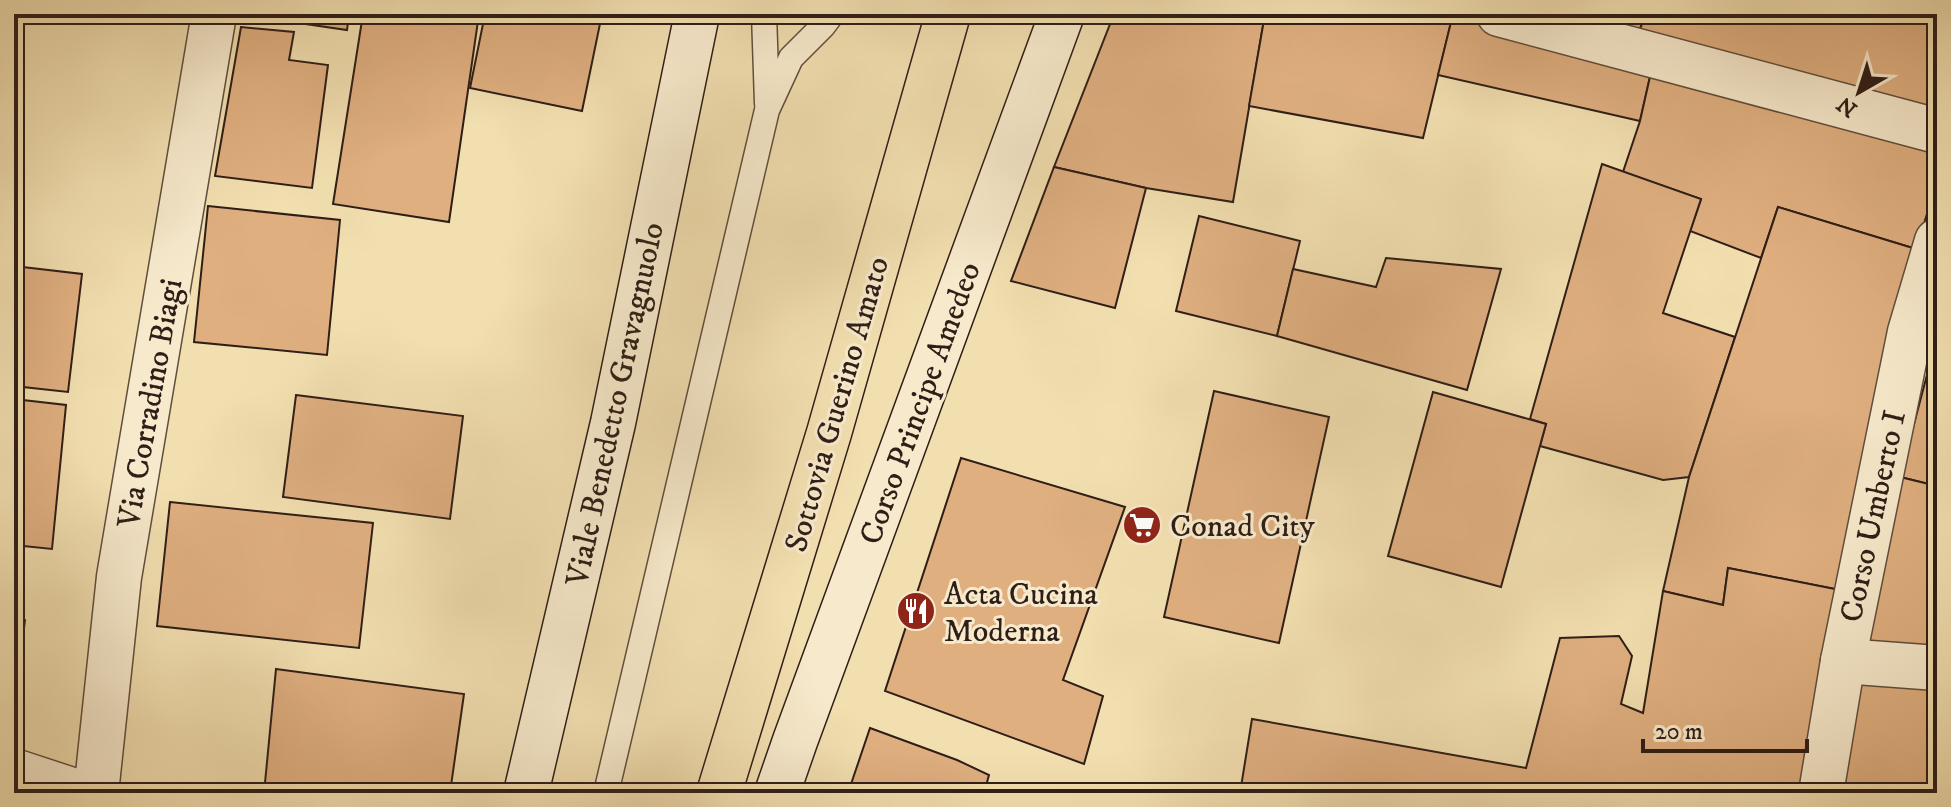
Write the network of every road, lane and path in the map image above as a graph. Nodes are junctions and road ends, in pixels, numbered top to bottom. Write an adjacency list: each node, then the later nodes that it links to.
1 (214, 14): 15 (street, Via Corradino Biagi)
2 (697, 14): 16 (street, Viale Benedetto Gravagnuolo)
3 (764, 14): 8 (lane)
4 (832, 14): 8 (lane)
5 (948, 14): 18 (main road, Sottovia Guerino Amato)
6 (1499, 14): 9 (street)
7 (1054, 23): 19 (street, Corso Principe Amedeo)
8 (767, 110): 17 (lane)
9 (1937, 131)
10 (1937, 241): 11 (street, Corso Umberto I)
11 (1843, 661): 12 (street); 20 (street, Corso Umberto I)
12 (1937, 668)
13 (14, 771): 14 (street)
14 (81, 793)
15 (96, 793)
16 (526, 793)
17 (606, 793)
18 (719, 793)
19 (777, 793)
20 (1821, 793)

